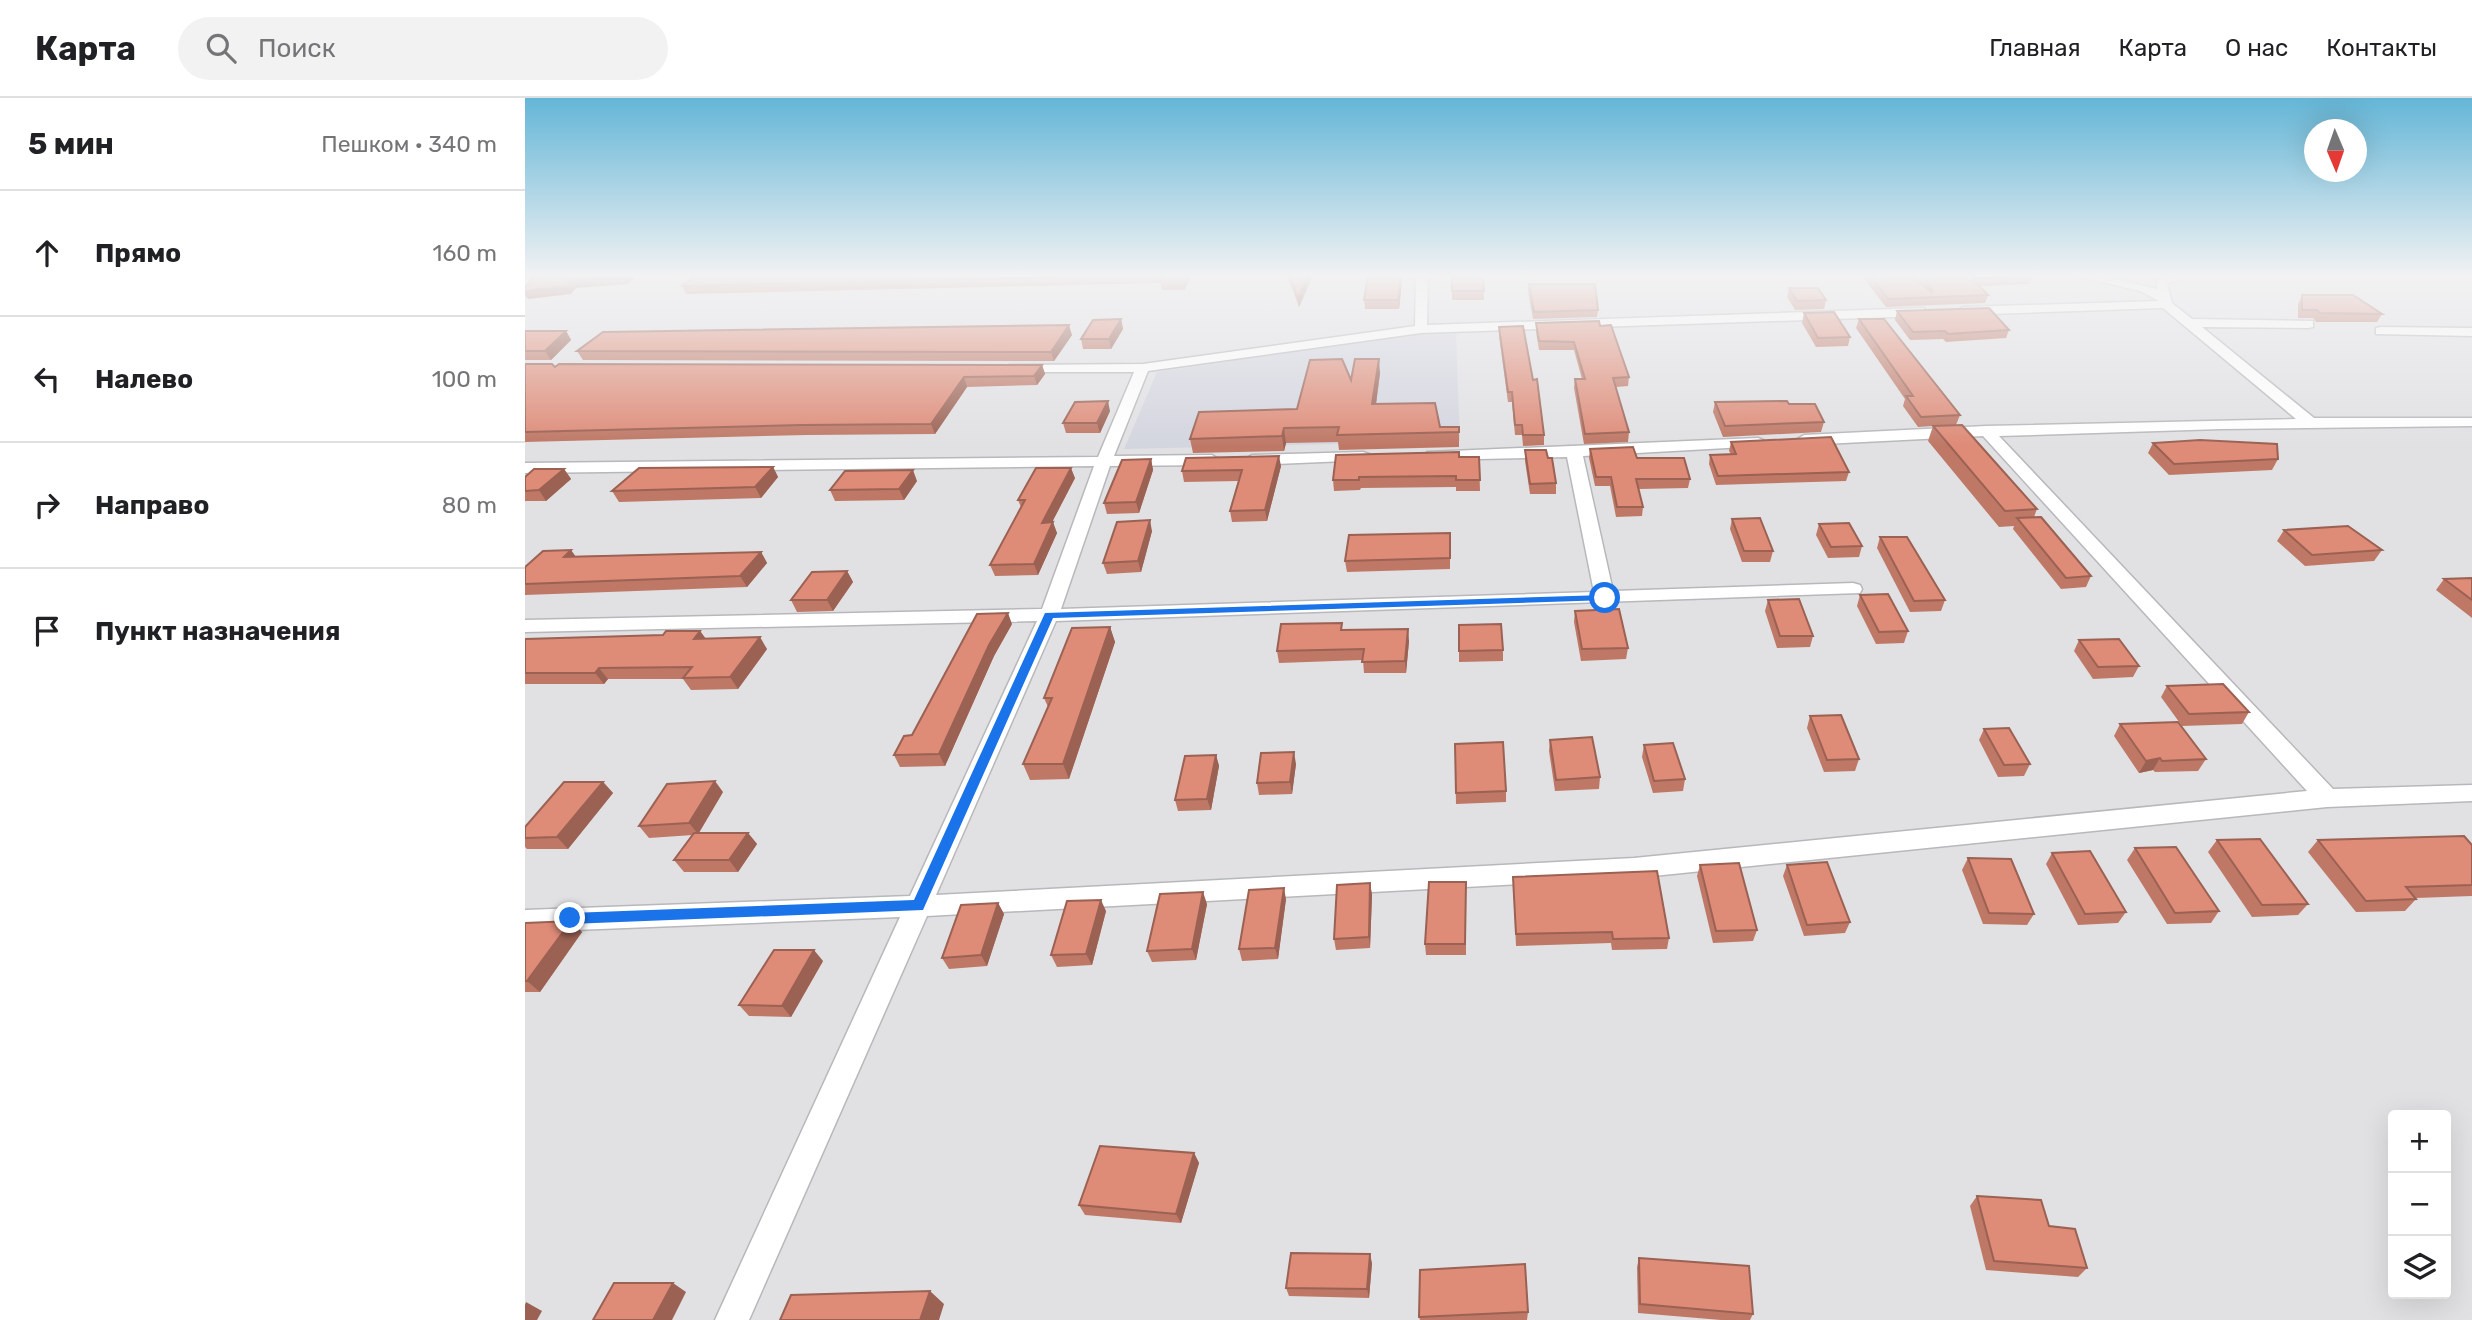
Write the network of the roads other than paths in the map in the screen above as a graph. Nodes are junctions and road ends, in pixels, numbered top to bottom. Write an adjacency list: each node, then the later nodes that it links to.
1 (1399, 332): 4 (street)
2 (2200, 332): 5 (street)
3 (1006, 368): 4 (street)
4 (1143, 368): 11 (street)
5 (2308, 421): 6 (street); 7 (street)
6 (2472, 422)
7 (1986, 431): 8 (street); 18 (street)
8 (1574, 452): 9 (street); 14 (street)
9 (1422, 456)
10 (1380, 457): 11 (street)
11 (1103, 463): 12 (street); 15 (street)
12 (525, 468)
13 (1853, 589): 14 (street)
14 (1605, 598): 15 (street)
15 (1049, 615): 16 (street); 19 (street)
16 (525, 626)
17 (2472, 793): 18 (street)
18 (2327, 798): 19 (street)
19 (919, 906): 20 (street); 21 (street)
20 (525, 921)
21 (732, 1320)

